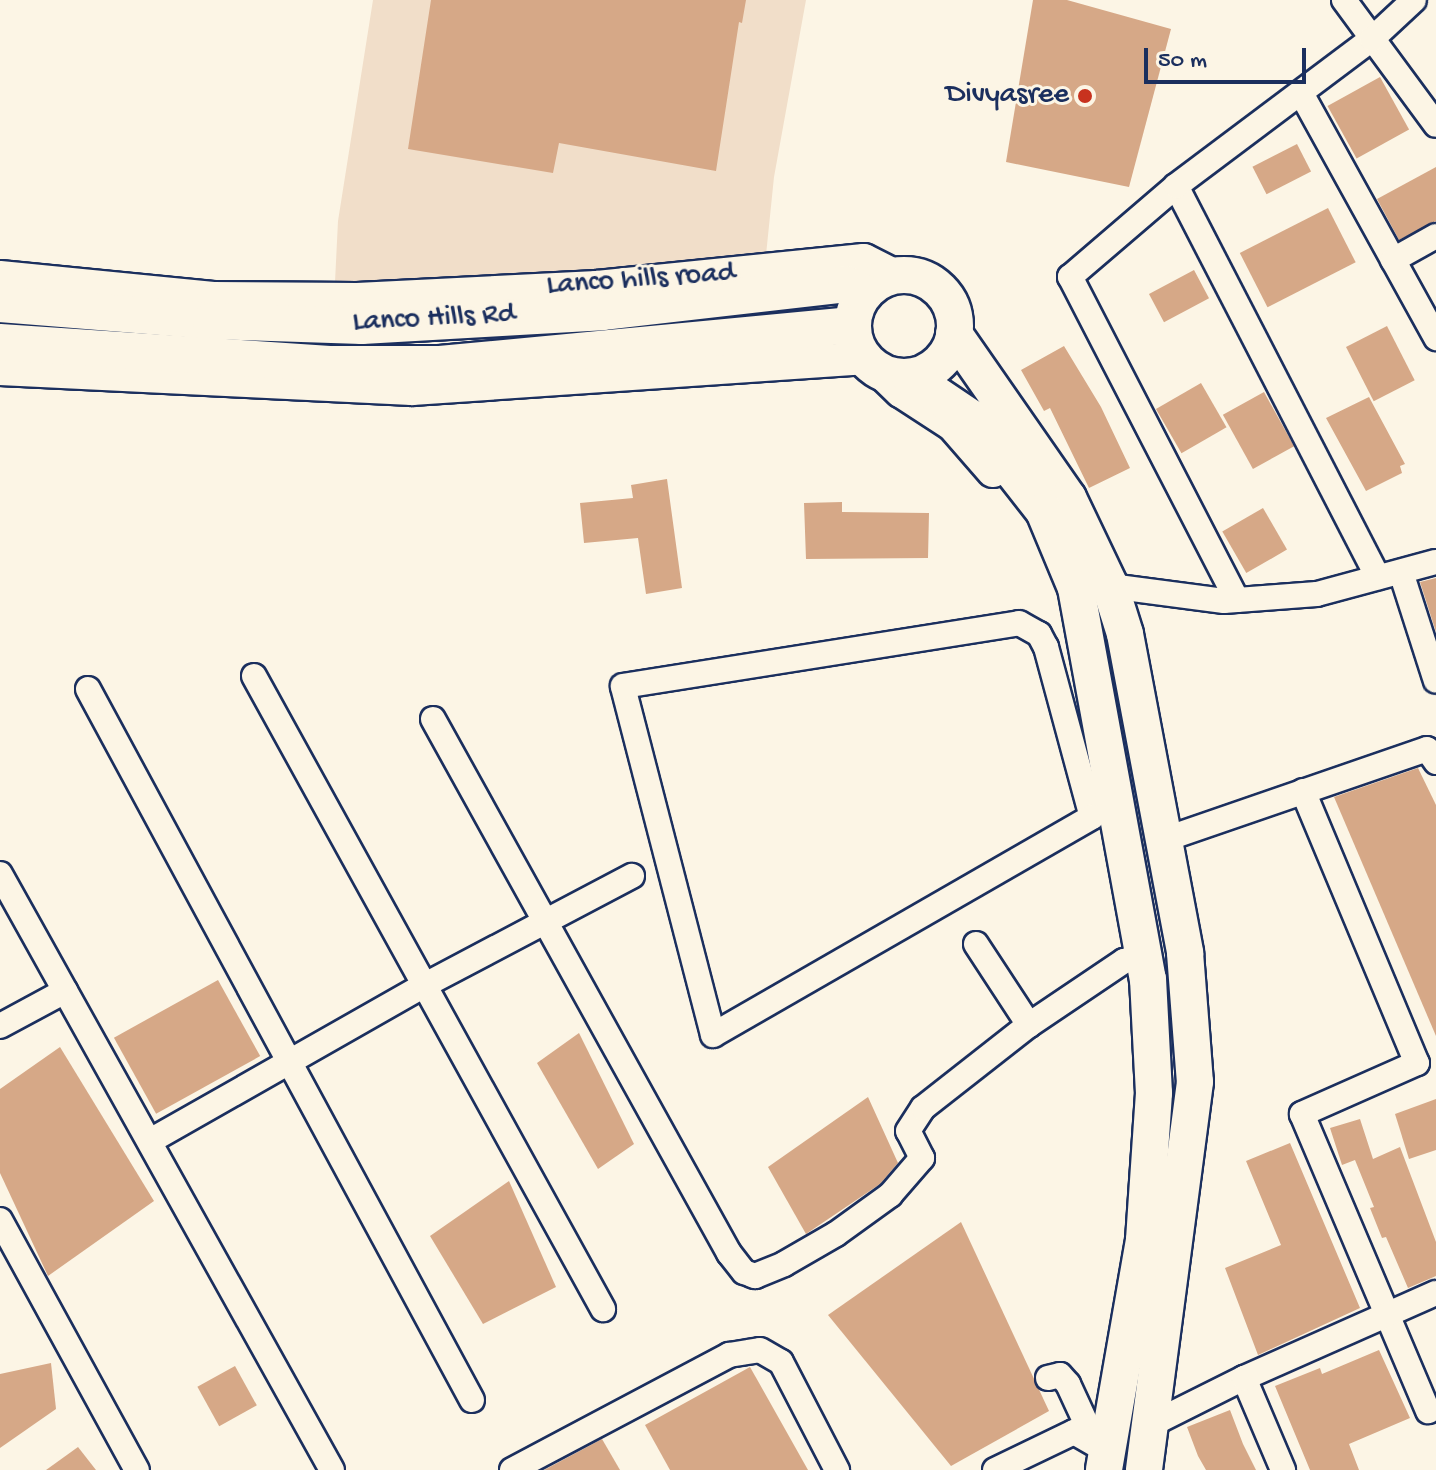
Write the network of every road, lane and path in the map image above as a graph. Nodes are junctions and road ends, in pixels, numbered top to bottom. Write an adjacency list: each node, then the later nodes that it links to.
1 (1344, 0): 3 (street)
2 (1414, 0): 3 (street)
3 (1372, 39): 4 (street); 5 (street)
4 (1301, 93): 6 (street); 8 (street)
5 (1436, 125)
6 (1176, 186): 19 (street); 21 (street)
7 (1436, 236): 8 (street)
8 (1393, 260): 14 (street)
9 (0, 277): 11 (street)
10 (0, 304): 11 (main road, Lanco Hills Rd)
11 (212, 310): 12 (main road, Lanco Hills Rd)
12 (878, 334): 13 (main road); 13 (main road); 17 (main road, Lanco Hills Rd); 27 (main road)
13 (954, 334): 20 (main road)
14 (1436, 338)
15 (0, 342): 17 (main road, Lanco Hills Rd)
16 (0, 369): 17 (street)
17 (361, 375)
18 (1436, 562): 19 (street)
19 (1390, 575): 21 (street); 23 (street)
20 (1110, 586): 21 (street); 30 (main road)
21 (1237, 600)
22 (254, 676): 36 (street)
23 (1436, 681)
24 (88, 689): 41 (street)
25 (1065, 715): 27 (street); 27 (street); 27 (street)
26 (433, 719): 33 (street)
27 (1092, 727): 35 (main road)
28 (1436, 762): 29 (street)
29 (1303, 791): 30 (street); 40 (street)
30 (1163, 840): 44 (main road)
31 (0, 874): 37 (street)
32 (632, 876): 33 (street)
33 (545, 925): 36 (street); 38 (street)
34 (976, 944): 38 (street)
35 (1143, 956): 38 (street); 44 (main road)
36 (425, 985): 41 (street); 46 (street)
37 (65, 991): 39 (street); 42 (street)
38 (1029, 1025)
39 (0, 1026)
40 (1426, 1059): 47 (street)
41 (290, 1060): 42 (street); 50 (street)
42 (150, 1141): 55 (street)
43 (0, 1220): 54 (street)
44 (1160, 1230): 52 (main road); 53 (main road)
45 (1436, 1293): 47 (street)
46 (603, 1309)
47 (1386, 1315): 49 (street); 51 (street)
48 (1048, 1378): 53 (street)
49 (1244, 1378): 52 (street); 60 (street)
50 (472, 1400)
51 (1428, 1411)
52 (1152, 1424): 59 (main road)
53 (1097, 1440): 58 (street)
54 (137, 1470)
55 (332, 1470)
56 (512, 1470): 57 (street)
57 (837, 1470)
58 (995, 1470)
59 (1144, 1470)
60 (1283, 1470)

